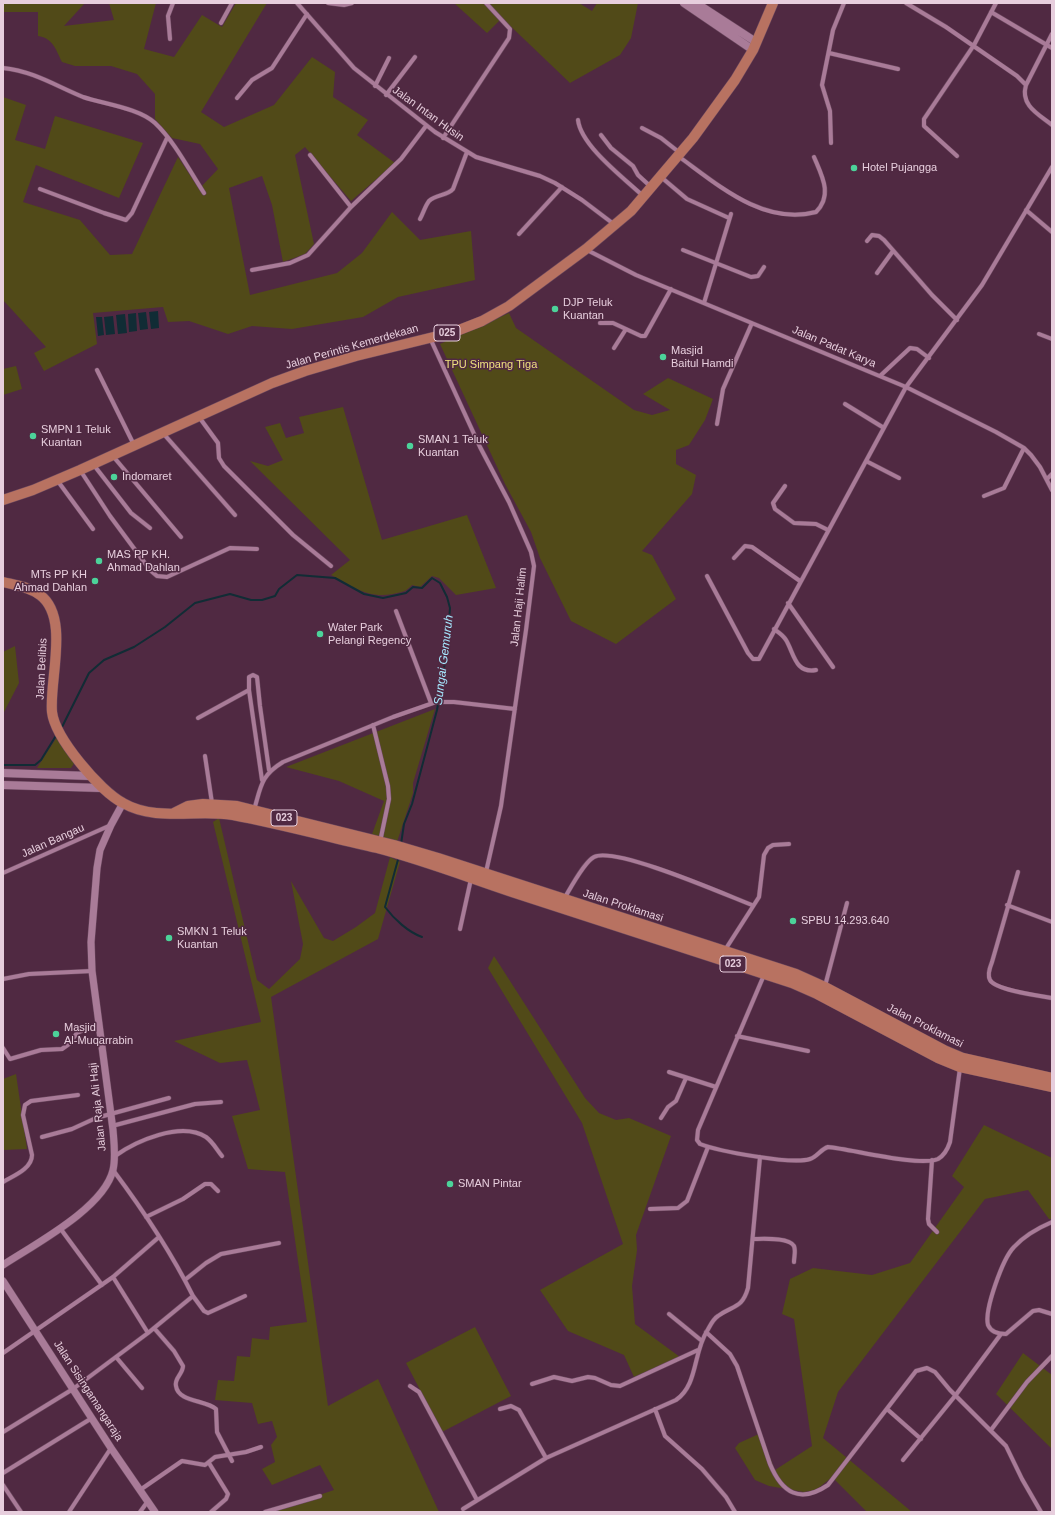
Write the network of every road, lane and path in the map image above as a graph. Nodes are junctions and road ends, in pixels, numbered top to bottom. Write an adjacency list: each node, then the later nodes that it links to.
1 (173, 3): 17 (street)
2 (232, 3): 15 (street)
3 (297, 3): 14 (street, Jalan Intan Husin)
4 (328, 3): 5 (street)
5 (352, 3)
6 (486, 3): 37 (street)
7 (684, 3): 20 (main road)
8 (696, 3): 20 (main road)
9 (773, 3): 20 (highway, Jalan Perintis Kemerdekaan / 025)
10 (844, 3): 22 (street)
11 (906, 3): 18 (street)
12 (996, 3): 13 (street)
13 (991, 12): 18 (street); 19 (street)
14 (307, 14): 28 (street, Jalan Intan Husin); 30 (street)
15 (221, 23)
16 (1052, 34): 19 (street)
17 (170, 39)
18 (974, 45): 27 (street); 42 (street)
19 (1047, 45): 21 (street); 27 (street)
20 (754, 46): 40 (highway, Jalan Perintis Kemerdekaan / 025)
21 (1052, 48)
22 (829, 53): 26 (street); 38 (street)
23 (415, 57): 29 (street)
24 (389, 58): 28 (street)
25 (3, 68): 36 (street)
26 (898, 69)
27 (1026, 85): 32 (street)
28 (375, 86): 29 (street, Jalan Intan Husin)
29 (386, 95): 33 (street, Jalan Intan Husin)
30 (237, 98)
31 (578, 120): 50 (street)
32 (1052, 125)
33 (426, 126): 37 (street, Jalan Intan Husin); 51 (street)
34 (642, 128): 40 (street)
35 (600, 135): 47 (street)
36 (167, 138): 48 (street); 49 (street)
37 (443, 138): 39 (street, Jalan Intan Husin)
38 (831, 143)
39 (467, 152): 46 (street, Jalan Intan Husin); 53 (street)
40 (678, 154): 43 (street); 45 (highway, Jalan Perintis Kemerdekaan / 025)
41 (310, 156): 51 (street)
42 (957, 156)
43 (814, 158)
44 (1052, 167): 52 (street)
45 (661, 177): 47 (highway, Jalan Perintis Kemerdekaan / 025); 61 (street)
46 (562, 187): 54 (street, Jalan Intan Husin); 56 (street)
47 (652, 188): 50 (highway, Jalan Perintis Kemerdekaan / 025)
48 (40, 189)
49 (204, 193)
50 (644, 197): 54 (highway, Jalan Perintis Kemerdekaan / 025)
51 (351, 207): 63 (street)
52 (1026, 210): 55 (street); 67 (street)
53 (420, 219)
54 (615, 226): 58 (highway, Jalan Perintis Kemerdekaan / 025)
55 (1052, 232)
56 (519, 234)
57 (867, 241): 60 (street)
58 (586, 250): 65 (street, Jalan Padat Karya); 72 (highway, Jalan Perintis Kemerdekaan / 025)
59 (684, 250): 61 (street)
60 (893, 251): 64 (street); 67 (street)
61 (716, 263): 62 (street); 66 (street)
62 (764, 267)
63 (252, 270)
64 (877, 273)
65 (671, 289): 66 (street, Jalan Padat Karya); 70 (street)
66 (704, 303): 69 (street, Jalan Padat Karya)
67 (957, 320): 75 (street)
68 (600, 323): 70 (street)
69 (752, 323): 77 (street, Jalan Padat Karya); 81 (street)
70 (626, 329): 74 (street)
71 (1039, 334): 73 (street)
72 (430, 338): 80 (highway, Jalan Perintis Kemerdekaan / 025); 116 (street, Jalan Haji Halim)
73 (1052, 339)
74 (614, 348)
75 (929, 358): 77 (street); 78 (street)
76 (97, 370): 84 (street)
77 (880, 376): 78 (street, Jalan Padat Karya)
78 (906, 387): 82 (street); 85 (street, Jalan Padat Karya)
79 (845, 404): 82 (street)
80 (198, 415): 83 (highway, Jalan Perintis Kemerdekaan / 025); 105 (street)
81 (716, 424)
82 (884, 428): 87 (street)
83 (162, 432): 84 (highway, Jalan Perintis Kemerdekaan / 025); 98 (street)
84 (134, 445): 86 (highway, Jalan Perintis Kemerdekaan / 025)
85 (1024, 448): 92 (street, Jalan Padat Karya); 96 (street)
86 (112, 455): 88 (highway, Jalan Perintis Kemerdekaan / 025); 102 (street)
87 (866, 461): 91 (street); 101 (street)
88 (93, 464): 89 (highway, Jalan Perintis Kemerdekaan / 025); 99 (street)
89 (80, 470): 93 (highway, Jalan Perintis Kemerdekaan / 025); 103 (street)
90 (1052, 474): 92 (street)
91 (899, 478)
92 (1047, 479): 95 (street, Jalan Padat Karya)
93 (57, 480): 97 (highway, Jalan Perintis Kemerdekaan / 025); 100 (street)
94 (785, 486): 101 (street)
95 (1052, 490)
96 (984, 496)
97 (3, 500)
98 (235, 515)
99 (150, 528)
100 (93, 529)
101 (828, 530): 107 (street)
102 (181, 537)
103 (257, 549)
104 (734, 558): 107 (street)
105 (331, 566)
106 (707, 576): 111 (street)
107 (800, 580): 109 (street)
108 (3, 582): 122 (highway, Jalan Belibis / 023)
109 (788, 603): 111 (street); 112 (street)
110 (396, 611): 115 (street)
111 (774, 629): 113 (street)
112 (833, 667)
113 (816, 670)
114 (249, 690): 117 (street); 120 (street); 123 (street)
115 (434, 702): 116 (street); 118 (street)
116 (515, 709): 137 (street, Jalan Haji Halim)
117 (198, 718)
118 (373, 725): 120 (street); 133 (street)
119 (206, 756): 127 (street)
120 (269, 770): 123 (street)
121 (3, 773): 122 (main road)
122 (90, 776): 125 (highway, Jalan Proklamasi / 023)
123 (262, 781): 129 (street)
124 (3, 785): 125 (main road)
125 (101, 788): 126 (highway, Jalan Proklamasi / 023)
126 (123, 803): 130 (highway, Jalan Proklamasi / 023); 131 (street, Jalan Raja Ali Haji)
127 (212, 803): 128 (highway, Jalan Proklamasi / 023); 130 (highway, Jalan Proklamasi / 023)
128 (236, 811): 129 (highway, Jalan Proklamasi / 023); 130 (highway, Jalan Proklamasi / 023); 133 (highway, Jalan Proklamasi / 023)
129 (254, 811): 133 (highway, Jalan Proklamasi / 023)
130 (174, 813)
131 (111, 825): 136 (street, Jalan Bangau); 147 (street, Jalan Raja Ali Haji)
132 (789, 844): 141 (street)
133 (379, 845): 134 (highway, Jalan Proklamasi / 023)
134 (437, 862): 137 (highway, Jalan Proklamasi / 023); 138 (highway, Jalan Proklamasi / 023)
135 (1018, 872): 142 (street)
136 (3, 873)
137 (486, 874): 139 (highway, Jalan Proklamasi / 023)
138 (471, 878): 144 (street); 145 (highway, Jalan Proklamasi / 023)
139 (563, 900): 141 (street); 145 (highway, Jalan Proklamasi / 023)
140 (847, 903): 150 (street)
141 (752, 905): 146 (street)
142 (1007, 905): 143 (street); 151 (street)
143 (1052, 921)
144 (460, 929)
145 (695, 946): 146 (highway, Jalan Proklamasi / 023); 148 (highway, Jalan Proklamasi / 023)
146 (724, 951): 150 (highway, Jalan Proklamasi / 023)
147 (92, 971): 149 (street); 152 (street, Jalan Raja Ali Haji)
148 (764, 974): 153 (street); 154 (highway, Jalan Proklamasi / 023)
149 (3, 979)
150 (825, 987): 154 (highway, Jalan Proklamasi / 023)
151 (1052, 998)
152 (100, 1023): 155 (street); 166 (street, Jalan Raja Ali Haji)
153 (737, 1036): 156 (street); 162 (street)
154 (915, 1040): 157 (highway, Jalan Proklamasi / 023); 160 (highway, Jalan Proklamasi / 023)
155 (3, 1048)
156 (808, 1051)
157 (960, 1067): 161 (highway, Jalan Proklamasi / 023); 174 (street)
158 (669, 1072): 159 (street)
159 (686, 1078): 162 (street); 167 (street)
160 (1052, 1078)
161 (1052, 1087)
162 (716, 1088): 170 (street)
163 (78, 1095): 176 (street)
164 (169, 1098): 166 (street)
165 (221, 1102): 168 (street)
166 (111, 1115): 168 (street, Jalan Raja Ali Haji); 169 (street)
167 (661, 1118)
168 (112, 1126): 171 (street, Jalan Raja Ali Haji)
169 (42, 1137)
170 (708, 1146): 173 (street); 178 (street)
171 (115, 1156): 172 (street); 175 (street, Jalan Raja Ali Haji)
172 (222, 1156)
173 (760, 1157): 174 (street); 184 (street)
174 (932, 1160): 182 (street)
175 (113, 1170): 179 (street); 181 (street, Jalan Raja Ali Haji)
176 (3, 1182)
177 (218, 1191): 179 (street)
178 (650, 1209)
179 (146, 1217): 183 (street)
180 (1052, 1222): 200 (street)
181 (60, 1227): 187 (street, Jalan Raja Ali Haji); 191 (street)
182 (937, 1232)
183 (159, 1237): 188 (street); 189 (street)
184 (753, 1239): 186 (street); 198 (street)
185 (279, 1243): 189 (street)
186 (794, 1262)
187 (3, 1264)
188 (113, 1277): 191 (street); 199 (street)
189 (186, 1279): 192 (street)
190 (3, 1281): 197 (street, Jalan Sisingamangaraja)
191 (102, 1285): 197 (street)
192 (193, 1296): 193 (street); 196 (street)
193 (245, 1296)
194 (668, 1314): 201 (street)
195 (1052, 1314): 200 (street)
196 (154, 1328): 199 (street); 220 (street)
197 (36, 1332): 203 (street); 209 (street, Jalan Sisingamangaraja)
198 (706, 1332): 201 (street); 213 (street)
199 (148, 1333): 205 (street)
200 (1001, 1334): 210 (street)
201 (702, 1341): 202 (street)
202 (698, 1350): 206 (street); 212 (street)
203 (3, 1353)
204 (1052, 1356): 215 (street)
205 (116, 1357): 208 (street); 209 (street)
206 (532, 1384)
207 (410, 1386): 229 (street)
208 (142, 1388)
209 (73, 1389): 214 (street, Jalan Sisingamangaraja); 216 (street)
210 (955, 1396): 213 (street); 215 (street); 217 (street)
211 (500, 1409): 221 (street)
212 (655, 1409): 221 (street); 238 (street)
213 (887, 1409): 217 (street)
214 (92, 1418): 219 (street, Jalan Sisingamangaraja); 225 (street)
215 (991, 1430): 239 (street)
216 (3, 1432)
217 (921, 1438): 222 (street)
218 (261, 1447): 220 (street)
219 (111, 1448): 227 (street, Jalan Sisingamangaraja); 233 (street)
220 (228, 1453): 223 (street); 224 (street)
221 (546, 1458): 229 (street)
222 (903, 1460)
223 (232, 1461)
224 (209, 1463): 227 (street); 236 (street)
225 (3, 1473)
226 (3, 1485): 232 (street)
227 (140, 1490): 230 (street, Jalan Sisingamangaraja)
228 (320, 1496): 237 (street)
229 (477, 1500): 231 (street)
230 (148, 1501): 234 (street); 235 (street, Jalan Sisingamangaraja)
231 (463, 1509)
232 (21, 1512)
233 (69, 1512)
234 (140, 1512)
235 (156, 1512)
236 (211, 1512)
237 (265, 1512)
238 (735, 1512)
239 (1041, 1512)

